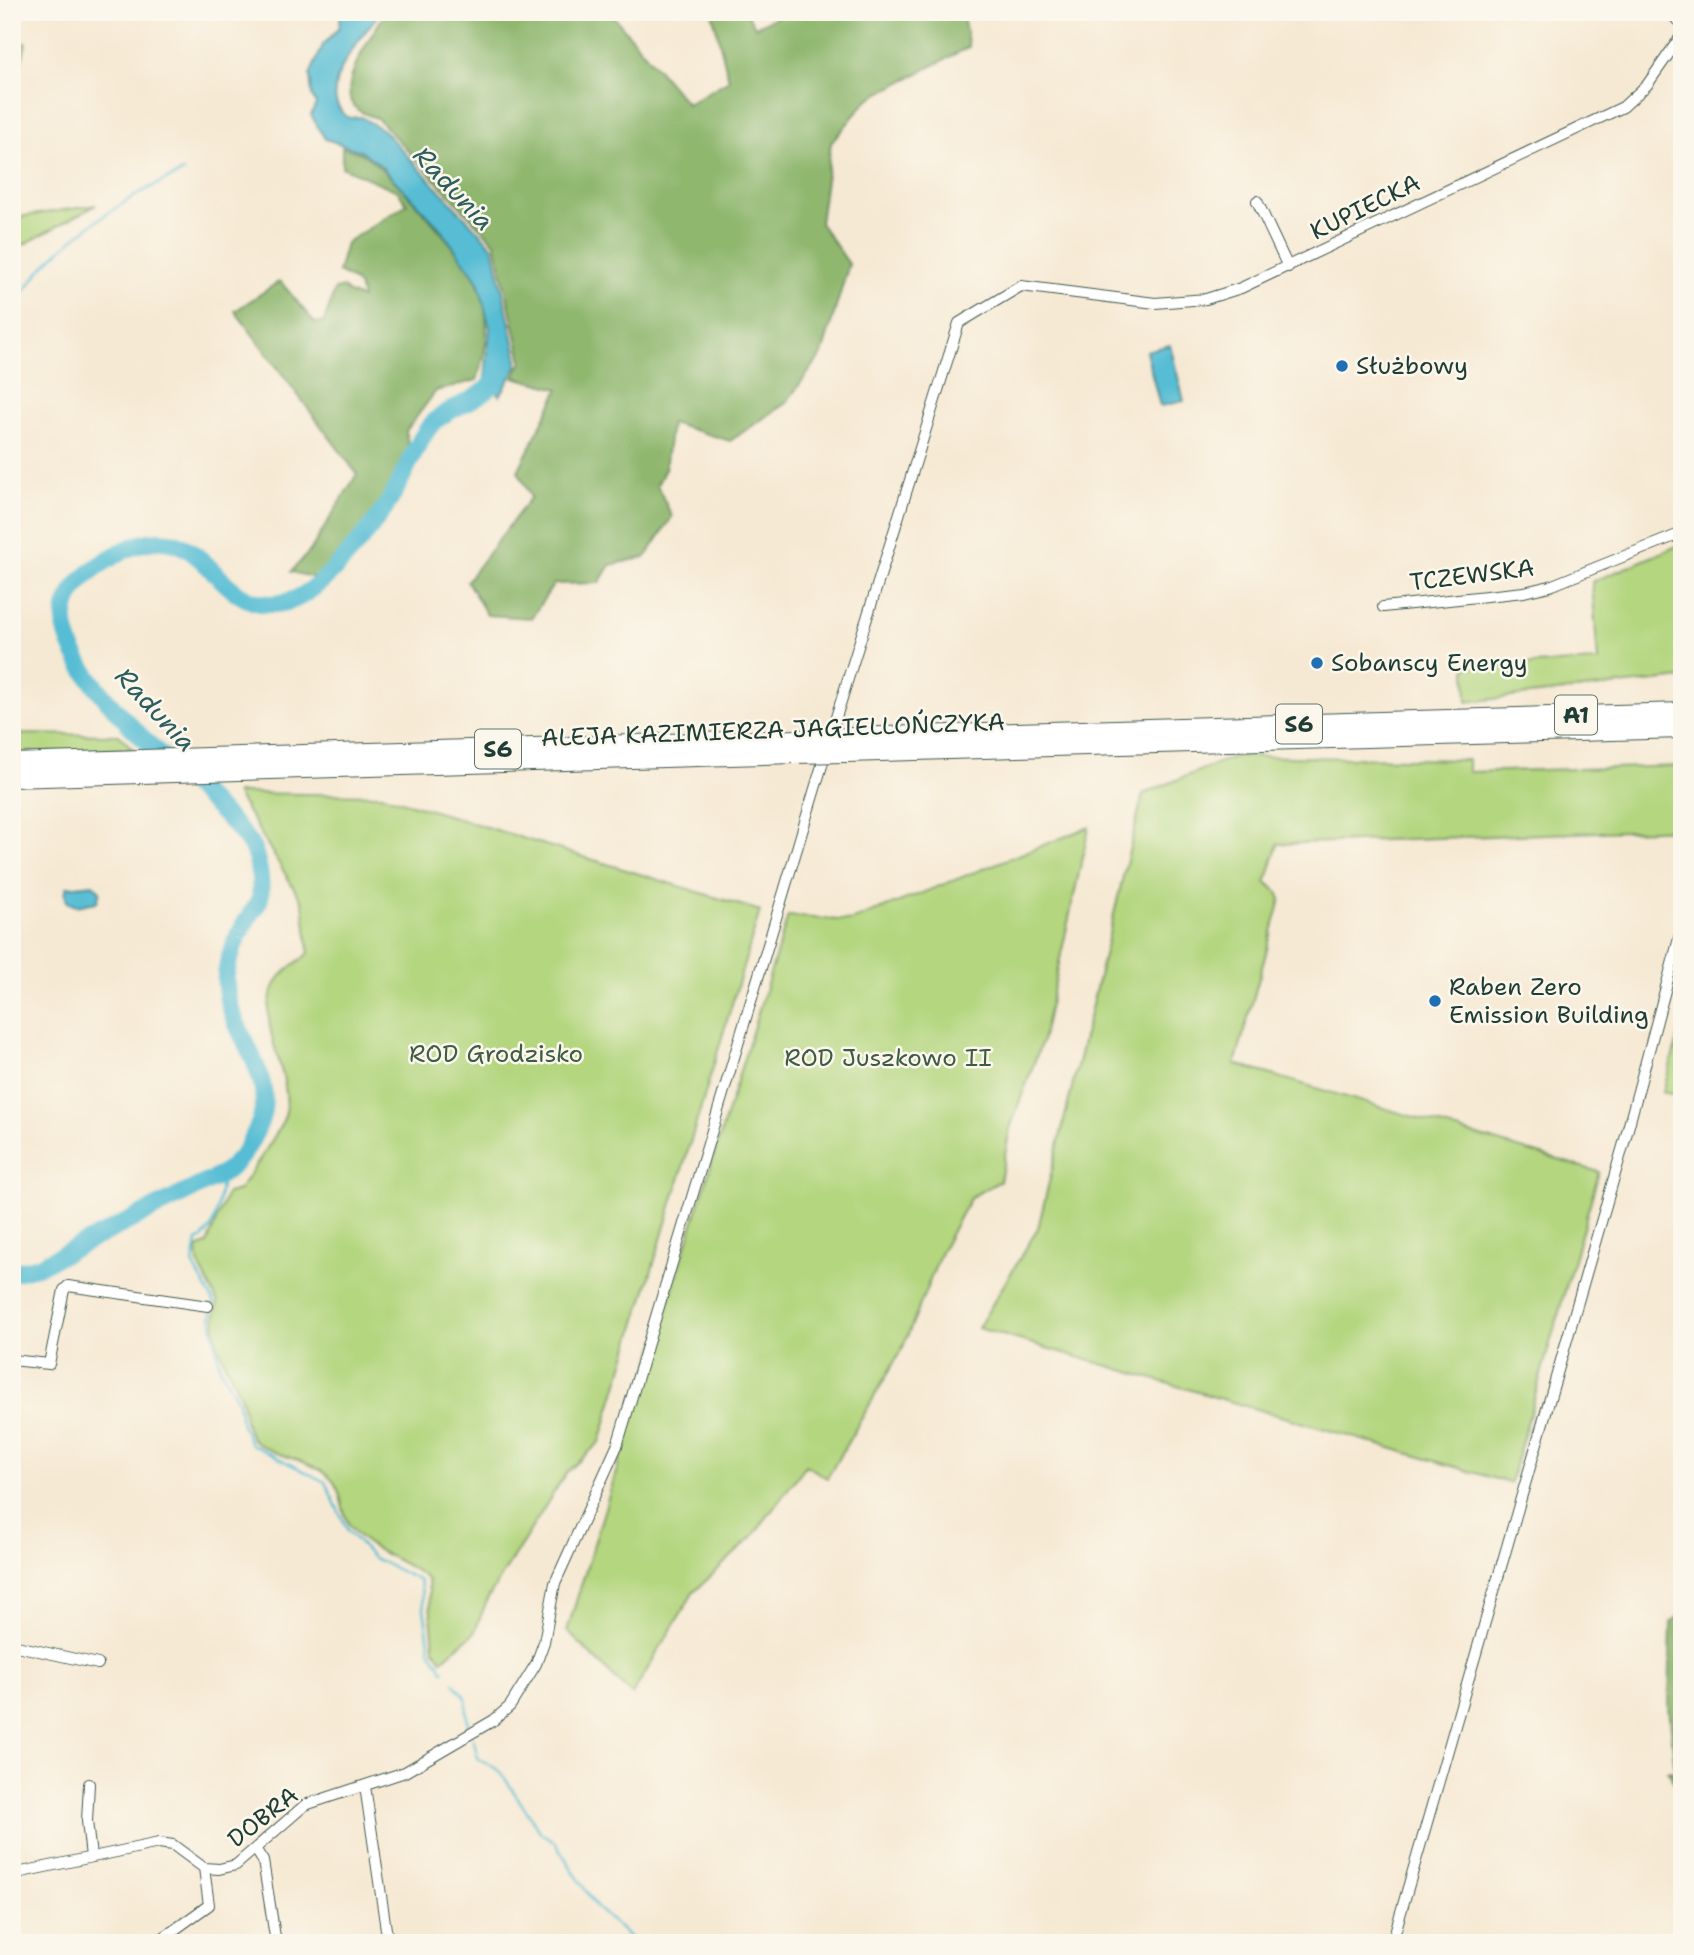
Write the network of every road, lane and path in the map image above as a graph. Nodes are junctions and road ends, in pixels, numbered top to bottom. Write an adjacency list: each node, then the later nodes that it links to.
1 (1667, 12): 2 (street)
2 (1682, 23)
3 (1682, 35): 5 (street, KUPIECKA)
4 (1257, 201): 5 (street)
5 (1288, 267): 9 (street, KUPIECKA)
6 (1682, 533): 7 (street, TCZEWSKA)
7 (1383, 607)
8 (1682, 712): 10 (highway, A1)
9 (833, 727)
10 (1451, 727): 11 (highway, A1); 12 (highway, ALEJA KAZIMIERZA JAGIELLOŃCZYKA / S6, bridge)
11 (1682, 729)
12 (796, 747): 15 (highway, ALEJA KAZIMIERZA JAGIELLOŃCZYKA / S6); 15 (highway, ALEJA KAZIMIERZA JAGIELLOŃCZYKA / S6)
13 (823, 762): 23 (street, DOBRA)
14 (12, 763): 15 (highway, ALEJA KAZIMIERZA JAGIELLOŃCZYKA / S6)
15 (141, 767): 16 (highway, ALEJA KAZIMIERZA JAGIELLOŃCZYKA / S6)
16 (12, 778)
17 (1682, 927): 31 (street)
18 (208, 1306): 19 (street)
19 (12, 1360)
20 (12, 1645): 21 (street)
21 (98, 1664)
22 (89, 1784): 25 (street)
23 (365, 1786): 24 (street, DOBRA); 30 (street)
24 (256, 1850): 26 (street, DOBRA); 29 (street)
25 (91, 1857): 26 (street); 27 (street)
26 (204, 1868): 28 (street)
27 (12, 1874)
28 (156, 1943)
29 (276, 1943)
30 (388, 1943)
31 (1392, 1943)

